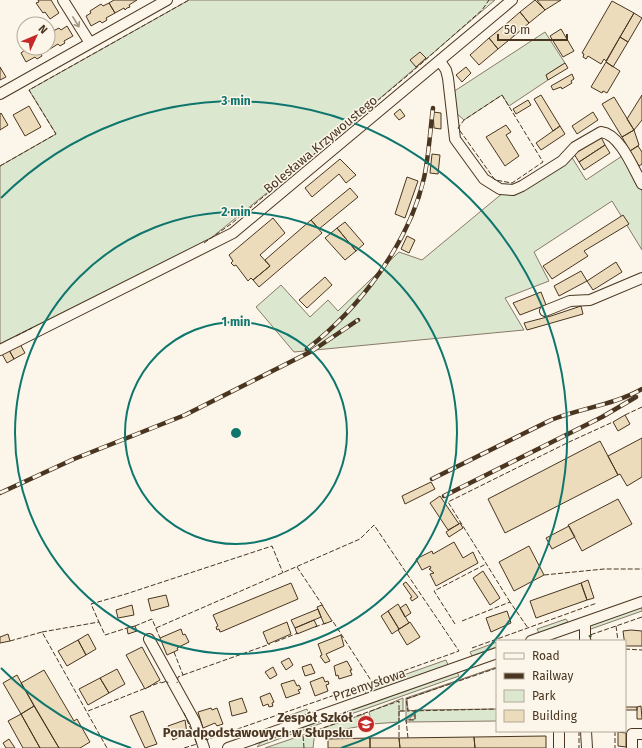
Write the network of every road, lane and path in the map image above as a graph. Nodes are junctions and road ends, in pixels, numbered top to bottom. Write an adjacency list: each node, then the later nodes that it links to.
1 (63, 0): 4 (street, one-way to 4)
2 (167, 0): 4 (street)
3 (512, 0): 5 (street, Bolesława Krzywoustego)
4 (90, 43): 6 (street)
5 (440, 61): 7 (street); 10 (street, Bolesława Krzywoustego)
6 (0, 94)
7 (642, 184)
8 (642, 278): 9 (street)
9 (545, 311)
10 (0, 350)
11 (642, 602): 12 (street)
12 (585, 622): 13 (street); 16 (street)
13 (558, 636): 15 (street)
14 (149, 639): 22 (street)
15 (536, 640)
16 (585, 640)
17 (496, 653): 21 (street, Przemysłowa)
18 (559, 732): 24 (street)
19 (586, 732): 25 (street)
20 (642, 734): 26 (street)
21 (247, 745): 23 (street, Przemysłowa)
22 (204, 748)
23 (228, 748)
24 (559, 748)
25 (587, 748)
26 (632, 748)

